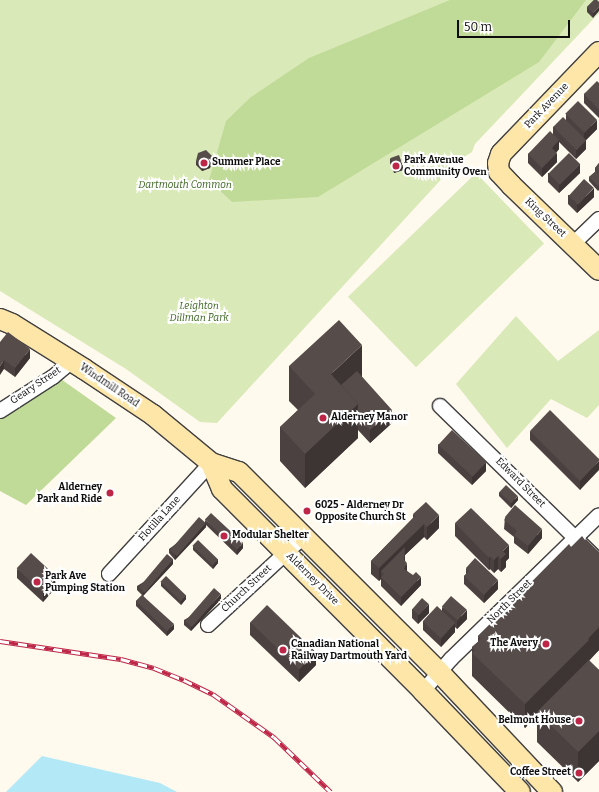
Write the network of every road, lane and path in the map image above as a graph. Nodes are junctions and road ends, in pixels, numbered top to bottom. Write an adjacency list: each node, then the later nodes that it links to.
1 (599, 52): 2 (main road, Park Avenue)
2 (498, 163): 4 (main road, King Street)
3 (599, 219): 4 (street)
4 (573, 244): 5 (main road, King Street)
5 (599, 270)
6 (0, 318): 7 (main road, Windmill Road)
7 (72, 361): 9 (street, Geary Street); 10 (main road, Windmill Road)
8 (440, 406): 13 (street, Edward Street)
9 (0, 411)
10 (211, 463): 12 (main road); 14 (main road, Alderney Drive); 16 (street, Flotilla Lane)
11 (599, 515): 13 (street, North Street)
12 (304, 536): 14 (street, Church Street); 18 (main road)
13 (575, 538): 15 (street, Edward Street); 18 (street, North Street)
14 (285, 553): 17 (street, Church Street); 19 (main road, Alderney Drive)
15 (599, 561)
16 (109, 574)
17 (208, 625)
18 (439, 672): 19 (street, North Street); 21 (main road)
19 (423, 691): 20 (main road, Alderney Drive)
20 (520, 792)
21 (552, 792)

